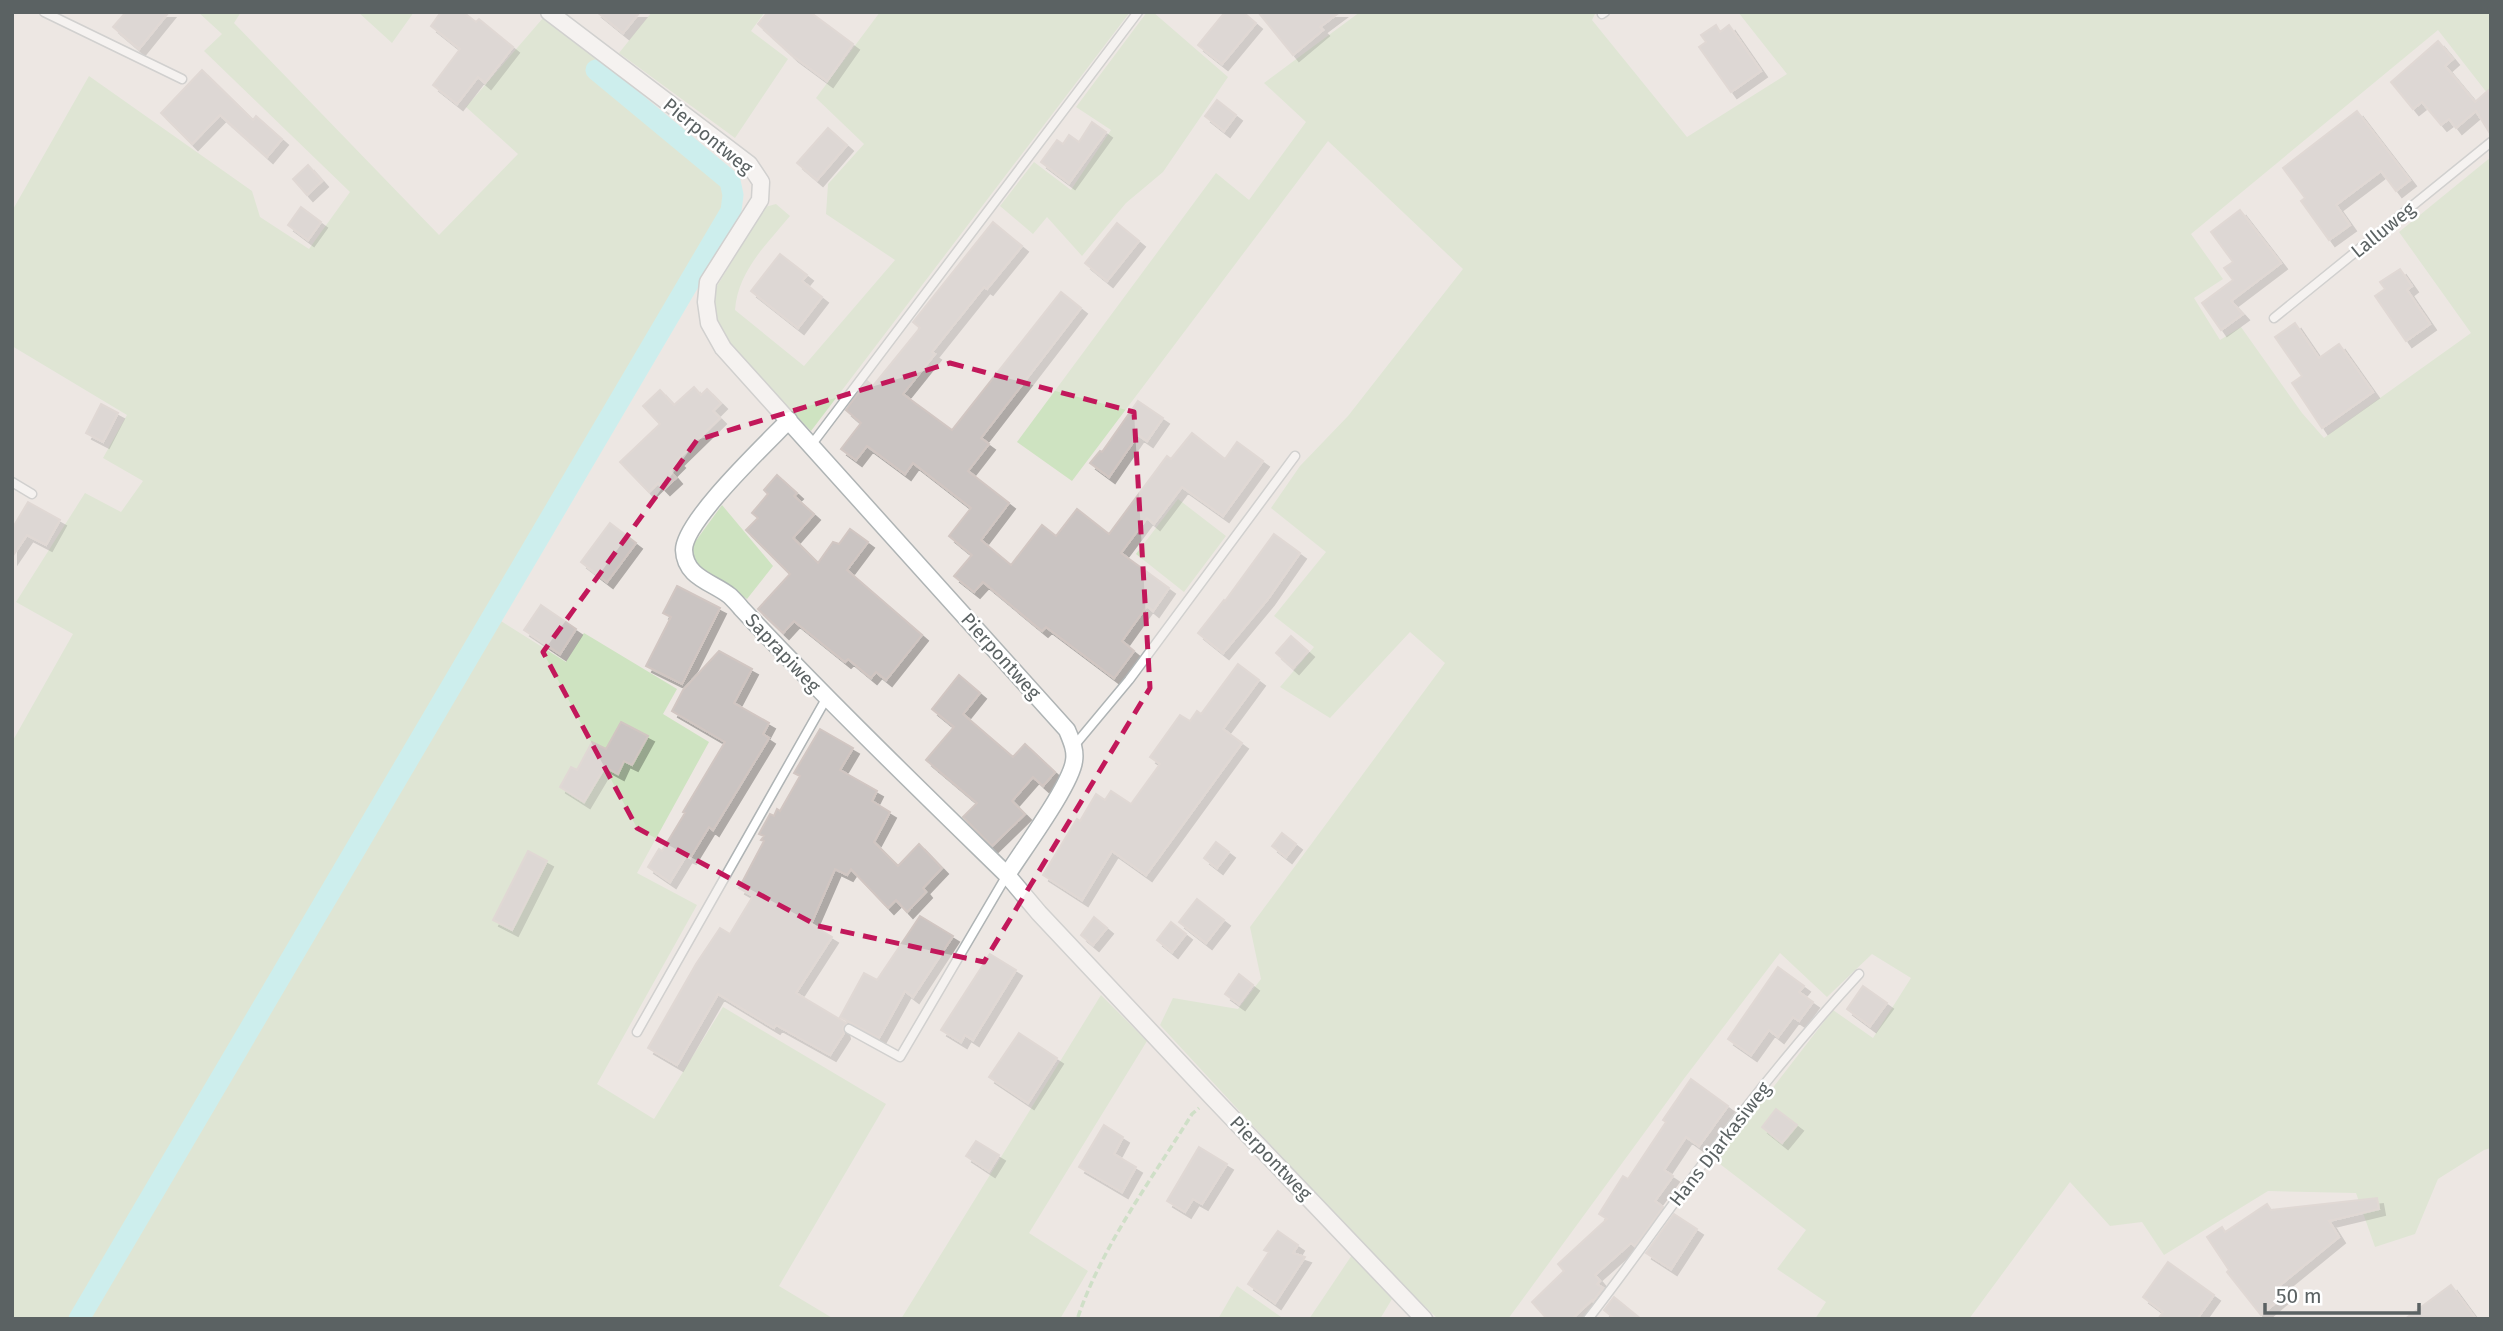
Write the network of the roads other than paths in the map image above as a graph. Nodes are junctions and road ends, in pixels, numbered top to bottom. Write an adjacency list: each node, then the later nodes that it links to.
1 (44, 12): 4 (lane)
2 (549, 12): 7 (street, Pierpontweg)
3 (1138, 12): 8 (lane)
4 (181, 79)
5 (2491, 142): 6 (lane, Lalluweg)
6 (2274, 318)
7 (789, 420): 8 (street, Pierpontweg); 12 (street, Saprapiweg)
8 (811, 444): 13 (street, Pierpontweg)
9 (1295, 456): 13 (lane)
10 (12, 482): 11 (lane)
11 (32, 494)
12 (826, 699): 14 (street, Saprapiweg); 17 (lane)
13 (1073, 746): 14 (street)
14 (1007, 874): 16 (lane); 18 (street, Pierpontweg)
15 (1859, 974): 19 (lane, Hans Djarkasiweg)
16 (849, 1029)
17 (637, 1032)
18 (1424, 1319)
19 (1588, 1319)

